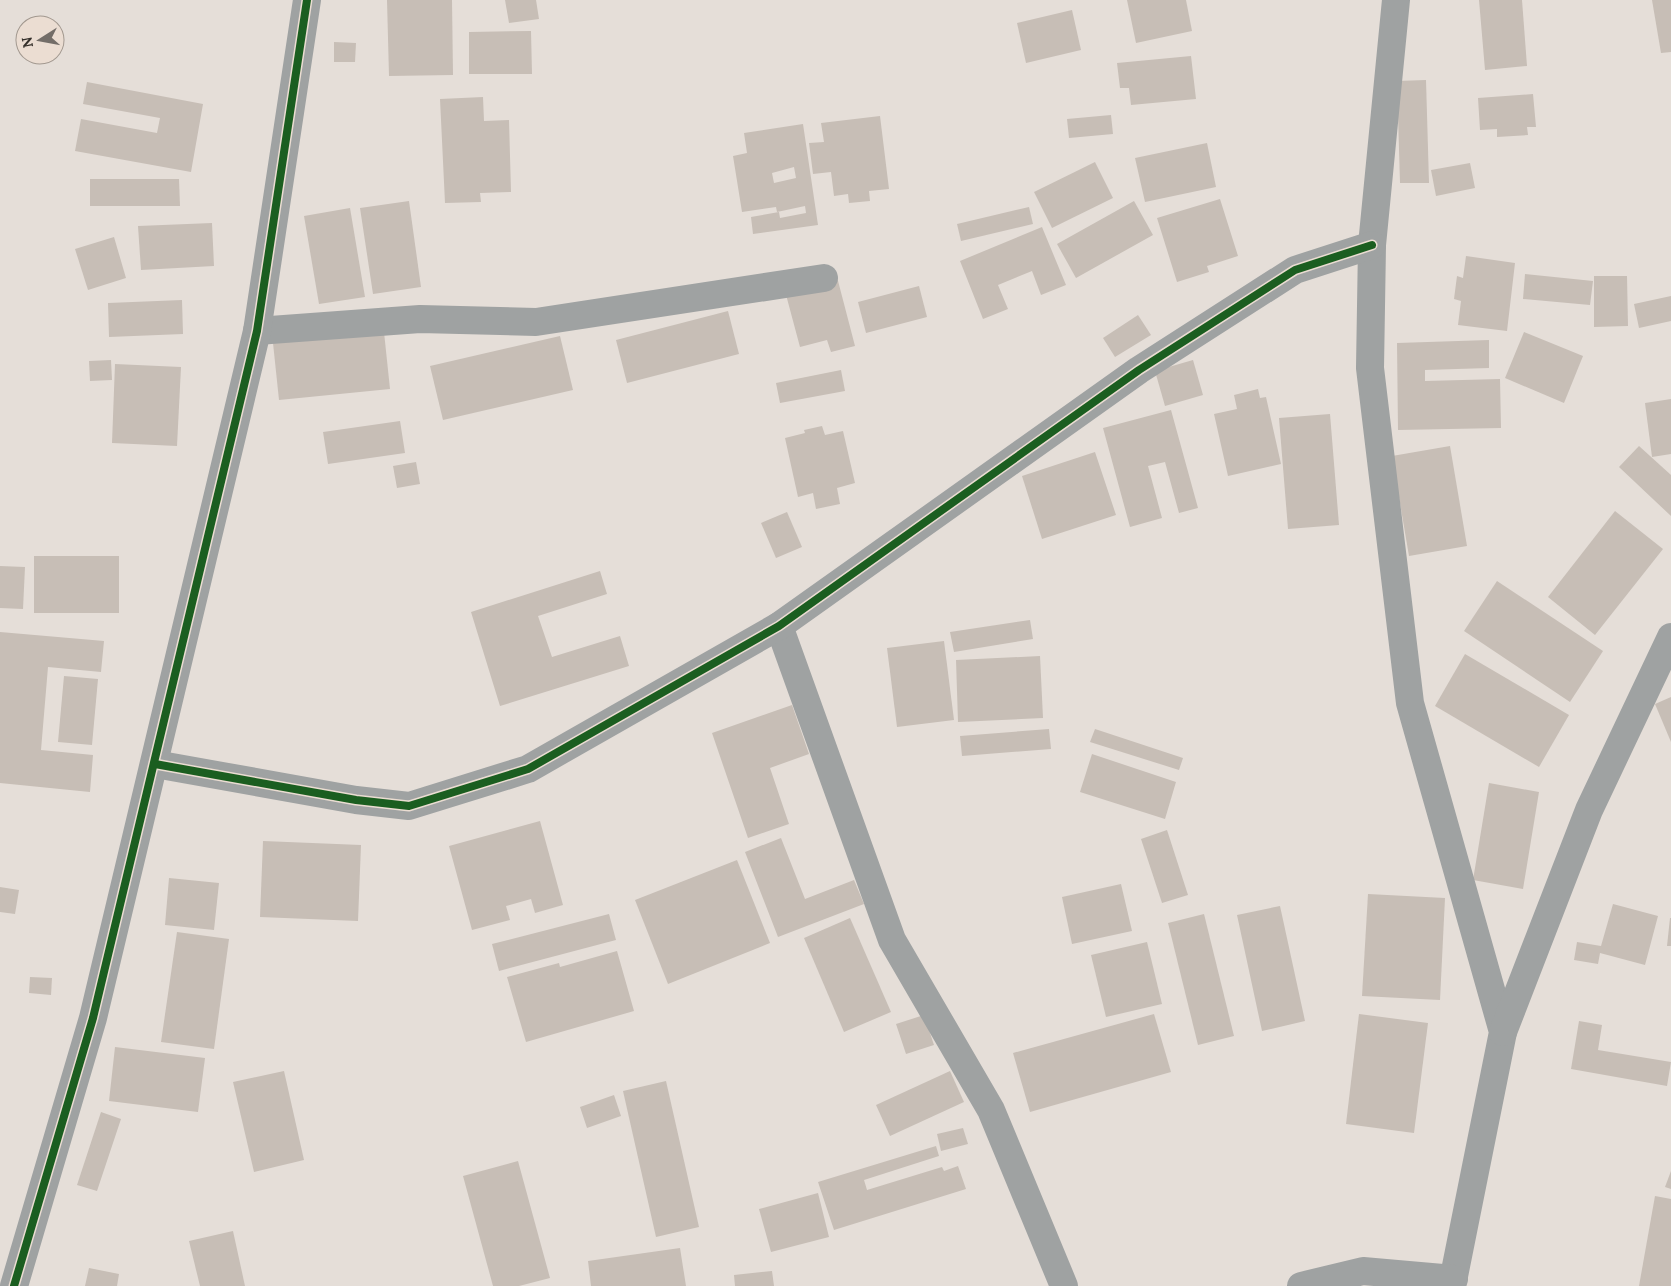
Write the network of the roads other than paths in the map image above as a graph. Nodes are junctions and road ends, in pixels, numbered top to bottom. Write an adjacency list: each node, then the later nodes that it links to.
1 (307, 0): 5 (street)
2 (1396, 0): 3 (street)
3 (1372, 245): 6 (street); 9 (street)
4 (824, 278): 5 (street)
5 (257, 331): 8 (street)
6 (779, 626): 8 (street); 12 (street)
7 (1671, 638): 9 (street)
8 (155, 764): 11 (street)
9 (1504, 1032): 10 (street)
10 (1453, 1282): 13 (street)
11 (14, 1286)
12 (1064, 1286)
13 (1301, 1286)

